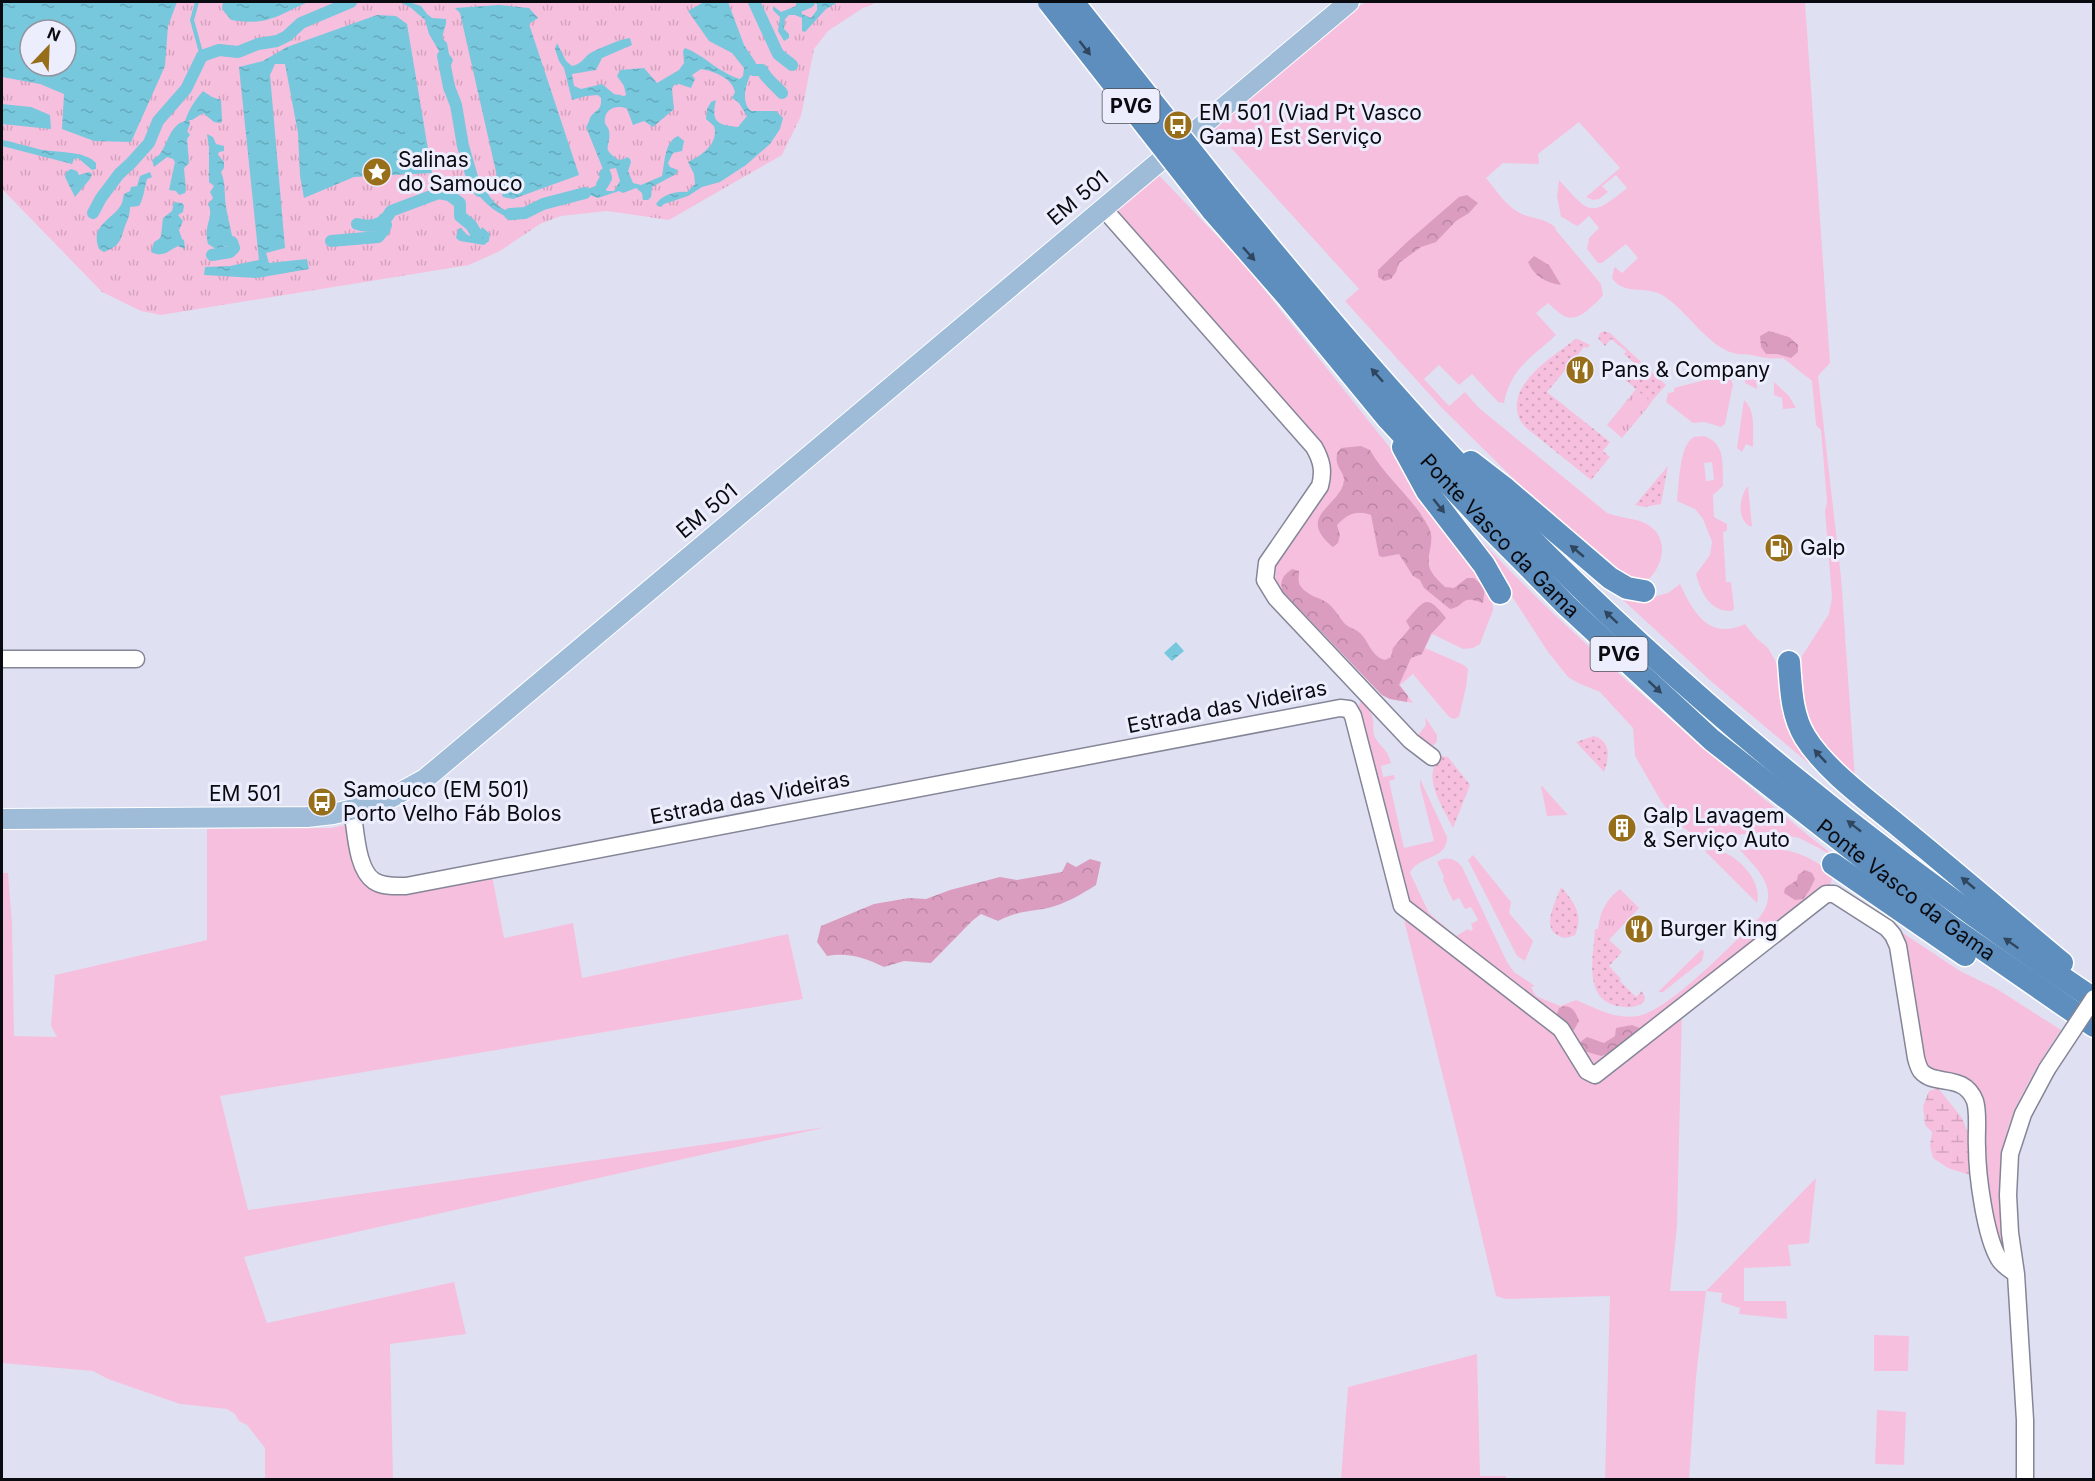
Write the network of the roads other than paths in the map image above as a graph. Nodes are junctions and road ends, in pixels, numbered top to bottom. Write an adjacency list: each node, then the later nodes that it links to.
1 (1049, 2): 4 (highway, Ponte Vasco da Gama / PVG, one-way to 4, bridge)
2 (1073, 2): 4 (highway, Ponte Vasco da Gama / PVG, bridge)
3 (1349, 2): 5 (main road, EM 501 / EM 501)
4 (1220, 203): 6 (highway, Ponte Vasco da Gama / PVG, one-way to 4); 7 (highway, Ponte Vasco da Gama / PVG, one-way to 7)
5 (1103, 208): 13 (street); 14 (main road, EM 501 / EM 501)
6 (1416, 418): 8 (highway, one-way to 6); 18 (highway, Ponte Vasco da Gama / PVG, one-way to 6)
7 (1388, 420): 9 (highway, one-way to 9); 19 (highway, Ponte Vasco da Gama / PVG, one-way to 19)
8 (1644, 591)
9 (1500, 593)
10 (2, 659): 11 (street)
11 (136, 659)
12 (1789, 662): 17 (highway, one-way to 12)
13 (1432, 757)
14 (352, 810): 15 (main road, EM 501 / EM 501); 21 (street, Estrada das Videiras)
15 (2, 819)
16 (1833, 864): 20 (highway)
17 (2094, 988)
18 (2094, 999): 21 (street, bridge)
19 (2094, 1026)
20 (2094, 1039)
21 (2016, 1274): 22 (street)
22 (2025, 1479)

